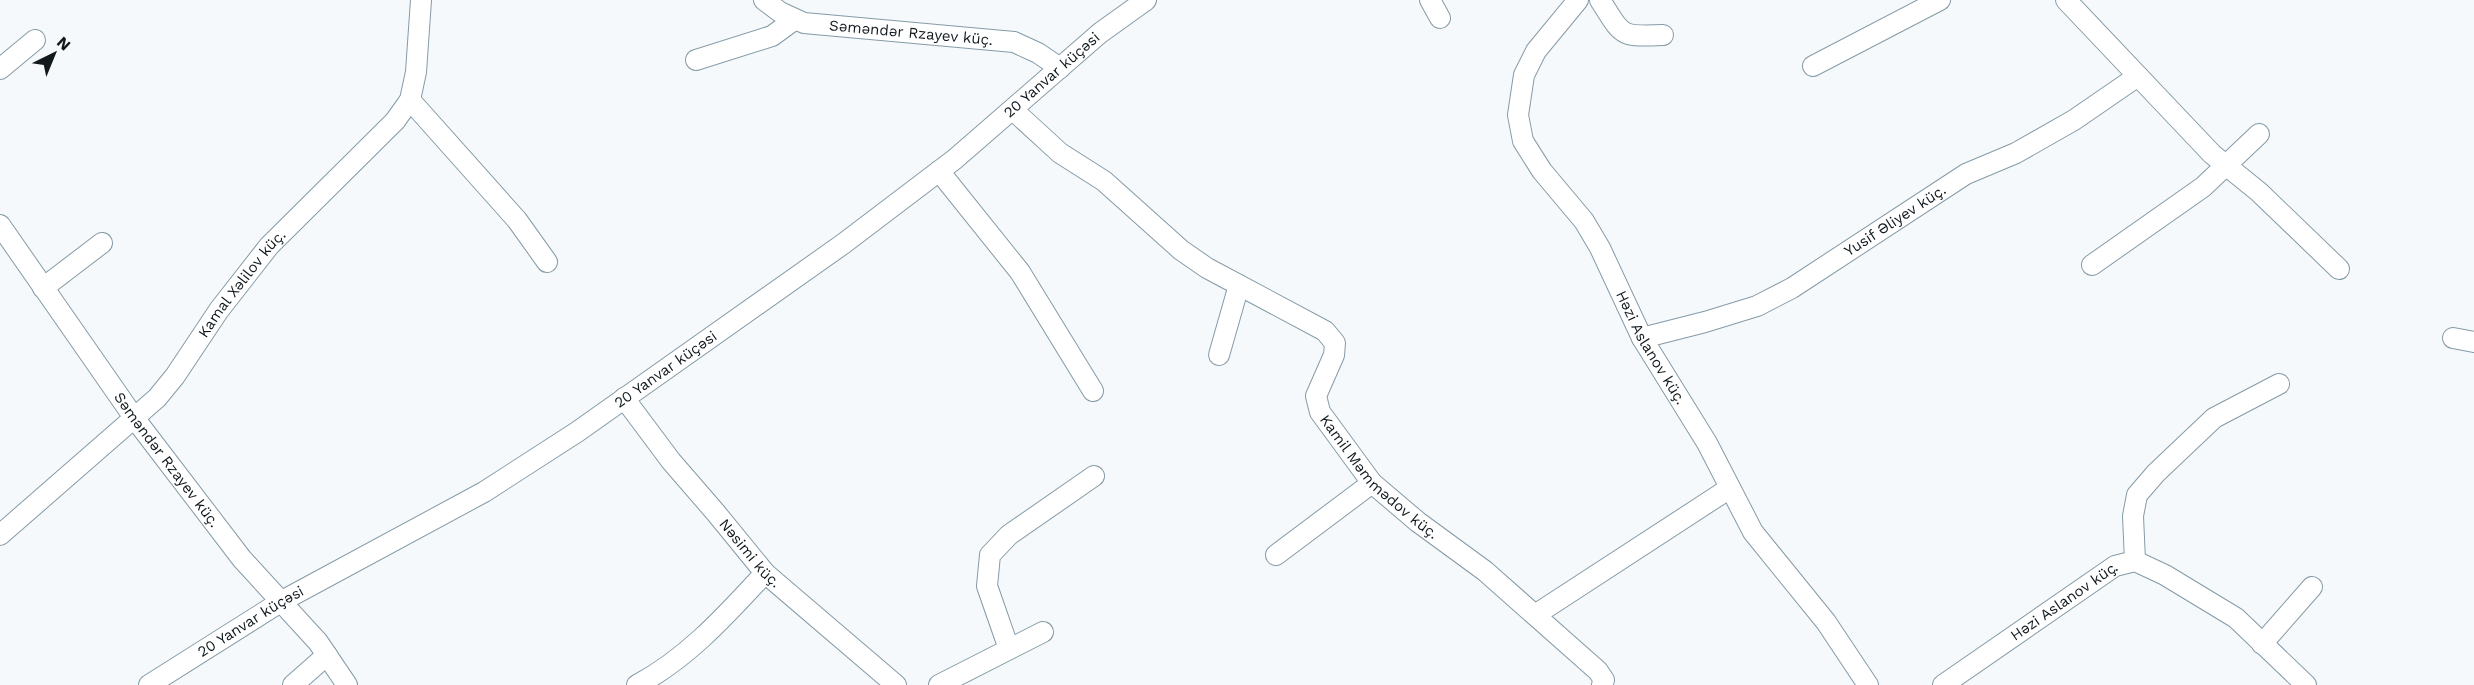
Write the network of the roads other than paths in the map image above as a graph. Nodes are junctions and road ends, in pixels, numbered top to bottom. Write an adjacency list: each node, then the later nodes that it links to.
1 (422, 0): 18 (street, Kamal Xəlilov küç.)
2 (764, 0): 10 (street, Səməndər Rzayev küç.)
3 (1146, 0): 15 (street, 20 Yanvar küçəsi)
4 (1430, 0): 9 (street)
5 (1578, 0): 30 (street, Həzi Aslanov küç.)
6 (1600, 0): 11 (street)
7 (1940, 0): 14 (street)
8 (2066, 0): 17 (street)
9 (1440, 18)
10 (794, 20): 13 (street); 15 (street, Səməndər Rzayev küç.)
11 (1663, 35)
12 (35, 40): 16 (street)
13 (696, 60)
14 (1813, 66)
15 (1060, 68): 19 (street, 20 Yanvar küçəsi)
16 (0, 69)
17 (2138, 76): 21 (street); 30 (street, Yusif Əliyev küç.)
18 (410, 100): 25 (street); 37 (street, Kamal Xəlilov küç.)
19 (1013, 110): 22 (street, 20 Yanvar küçəsi); 28 (street, Kamil Məmmədov küç.)
20 (2259, 134): 21 (street)
21 (2227, 166): 26 (street); 27 (street)
22 (939, 171): 35 (street); 36 (street, 20 Yanvar küçəsi)
23 (0, 225): 29 (street, Səməndər Rzayev küç.)
24 (102, 243): 29 (street)
25 (547, 262)
26 (2092, 265)
27 (2339, 268)
28 (1239, 285): 33 (street); 39 (street, Kamil Məmmədov küç.)
29 (43, 288): 37 (street, Səməndər Rzayev küç.)
30 (1642, 338): 40 (street, Həzi Aslanov küç.)
31 (2454, 338): 32 (street)
32 (2474, 342)
33 (1220, 355)
34 (2279, 384): 43 (street)
35 (1093, 392)
36 (624, 398): 44 (street, Nəsimi küç.); 46 (street, 20 Yanvar küçəsi)
37 (135, 419): 41 (street, Kamal Xəlilov küç.); 46 (street, Səməndər Rzayev küç.)
38 (1094, 476): 50 (street)
39 (1372, 483): 42 (street); 47 (street, Kamil Məmmədov küç.)
40 (1730, 488): 47 (street); 59 (street, Həzi Aslanov küç.)
41 (0, 536)
42 (1276, 555)
43 (2135, 561): 49 (street, Həzi Aslanov küç.); 60 (street, Həzi Aslanov küç.)
44 (765, 573): 55 (street); 56 (street, Nəsimi küç.)
45 (2312, 587): 49 (street)
46 (282, 602): 51 (street, Səməndər Rzayev küç.); 52 (street, 20 Yanvar küçəsi)
47 (1535, 615): 58 (street, Kamil Məmmədov küç.)
48 (1043, 632): 50 (street)
49 (2262, 644): 61 (street, Həzi Aslanov küç.)
50 (1010, 649): 57 (street)
51 (327, 655): 53 (street); 54 (street, Səməndər Rzayev küç.)
52 (149, 685)
53 (293, 685)
54 (347, 685)
55 (638, 685)
56 (896, 685)
57 (939, 685)
58 (1602, 685)
59 (1868, 685)
60 (1942, 685)
61 (2306, 685)

